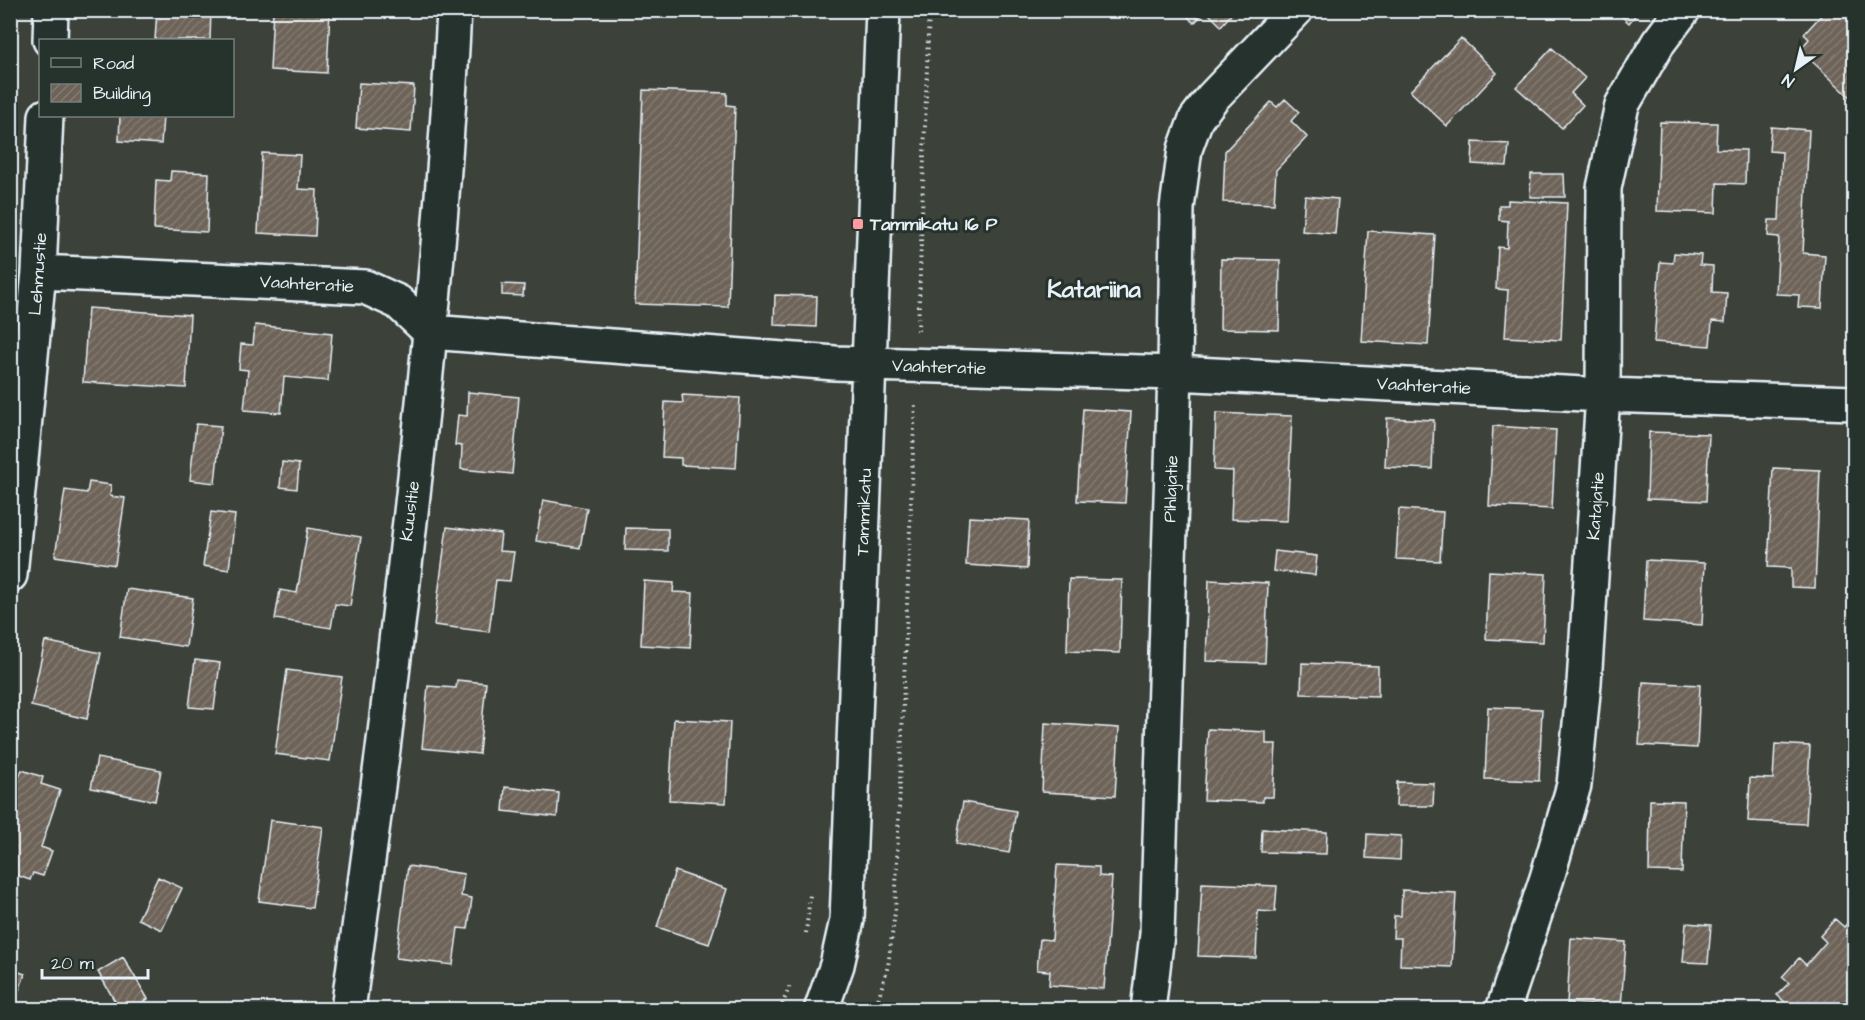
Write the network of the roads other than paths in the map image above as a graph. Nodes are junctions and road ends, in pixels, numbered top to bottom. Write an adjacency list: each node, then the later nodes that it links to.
1 (51, 10): 6 (street)
2 (454, 10): 9 (street, Kuusitie)
3 (883, 10): 10 (street, Tammikatu)
4 (1296, 10): 11 (street, Pihlajatie)
5 (1683, 10): 12 (street, Katajatie)
6 (50, 39)
7 (46, 117): 8 (street, Lehmustie)
8 (39, 272): 9 (street, Vaahteratie); 14 (street, Lehmustie)
9 (430, 332): 10 (street, Vaahteratie); 15 (street, Kuusitie)
10 (870, 364): 11 (street, Vaahteratie); 16 (street, Tammikatu)
11 (1175, 373): 12 (street, Vaahteratie); 17 (street, Pihlajatie)
12 (1603, 395): 13 (street, Vaahteratie); 18 (street, Katajatie)
13 (1854, 404)
14 (10, 575)
15 (348, 1010)
16 (822, 1010)
17 (1148, 1010)
18 (1503, 1010)

